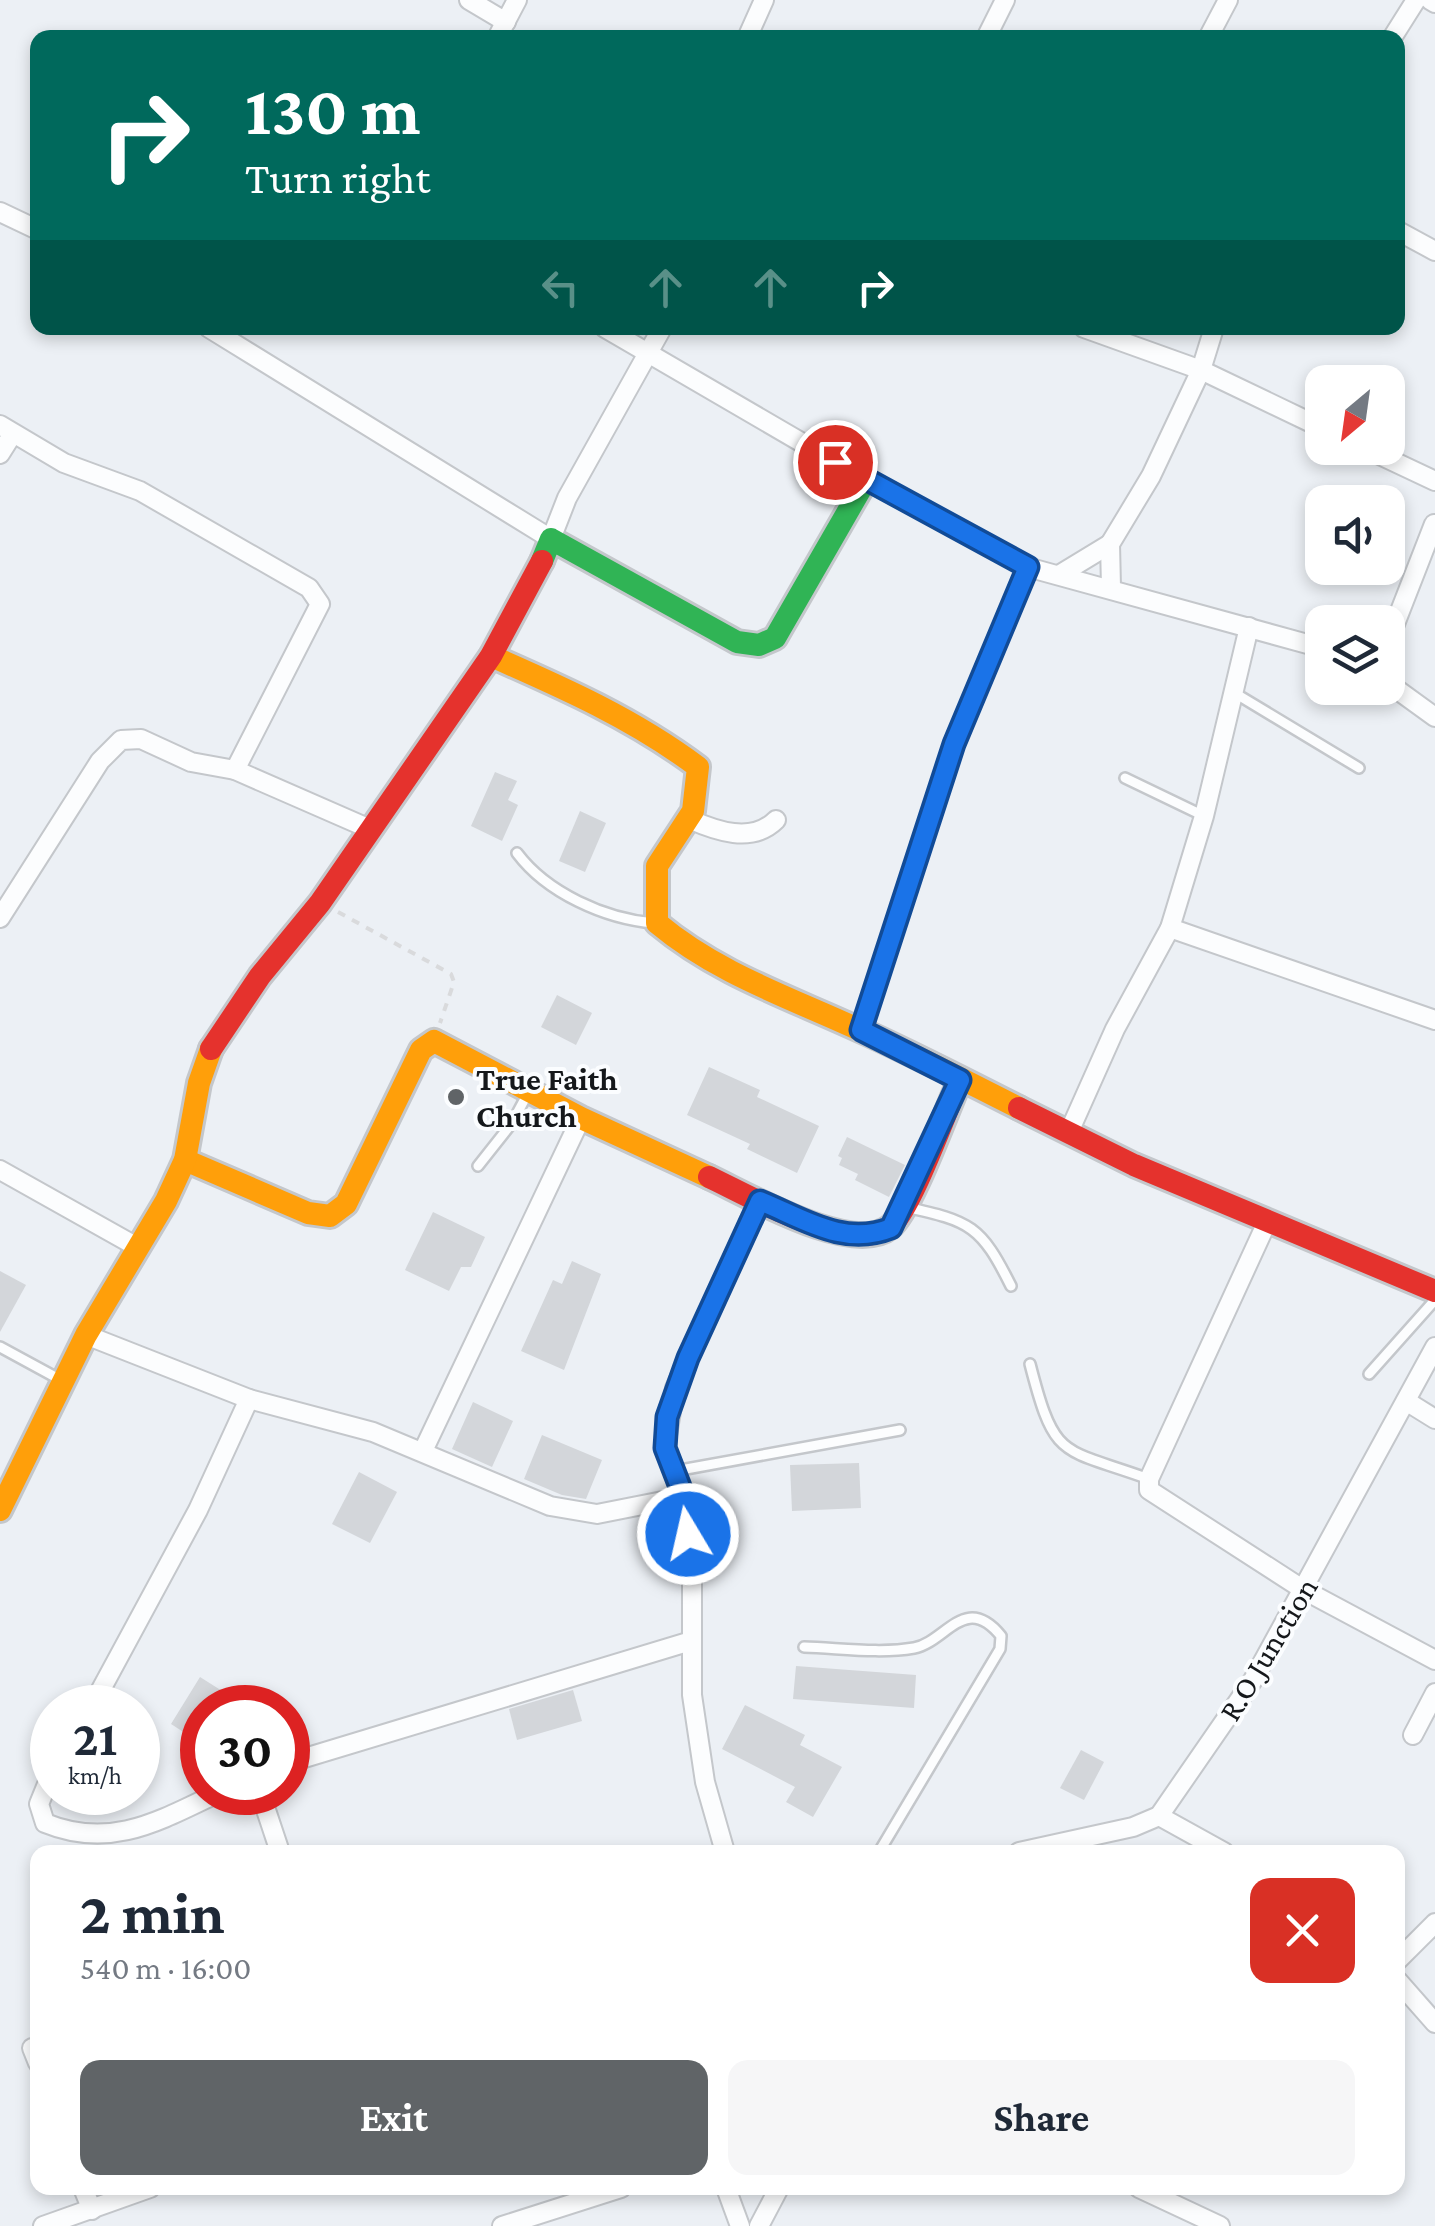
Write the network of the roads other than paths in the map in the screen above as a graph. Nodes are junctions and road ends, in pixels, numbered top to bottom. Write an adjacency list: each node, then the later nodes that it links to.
1 (470, 0): 7 (street)
2 (517, 0): 7 (street)
3 (764, 0): 8 (street)
4 (1005, 0): 9 (street)
5 (1228, 0): 10 (street)
6 (1416, 0): 11 (street)
7 (502, 30)
8 (751, 30)
9 (990, 30)
10 (1212, 30)
11 (1397, 30)
12 (0, 212): 13 (street)
13 (30, 226)
14 (1405, 235): 15 (street)
15 (1435, 251)
16 (221, 335): 30 (street)
17 (615, 335): 21 (street)
18 (658, 335): 21 (street)
19 (1104, 335): 22 (street)
20 (1212, 335): 22 (street)
21 (648, 356): 27 (street); 30 (street)
22 (1201, 370): 23 (street); 31 (street)
23 (1305, 420)
24 (6, 430): 25 (street); 43 (street)
25 (0, 454)
26 (1401, 465): 28 (street)
27 (866, 480): 30 (street); 32 (street)
28 (1435, 481)
29 (1434, 524): 35 (street)
30 (551, 539): 38 (street)
31 (1110, 544): 33 (street); 34 (street)
32 (1028, 567): 33 (street); 54 (street)
33 (1060, 575): 34 (street)
34 (1112, 587): 36 (street)
35 (1402, 605)
36 (1248, 626): 37 (street); 39 (street)
37 (1305, 643)
38 (491, 656): 46 (street); 48 (street)
39 (1233, 692): 42 (lane); 45 (street)
40 (1405, 695): 41 (street)
41 (1435, 717)
42 (1359, 768)
43 (235, 770): 48 (street); 50 (street)
44 (1125, 778): 45 (lane)
45 (1204, 816): 52 (street)
46 (689, 819): 47 (street); 51 (street)
47 (776, 820)
48 (370, 829): 59 (street)
49 (518, 853): 51 (lane)
50 (0, 918)
51 (657, 923): 54 (street)
52 (1170, 928): 53 (street); 58 (street)
53 (1435, 1020)
54 (861, 1030): 55 (street)
55 (960, 1080): 58 (street); 63 (street)
56 (529, 1091): 57 (street); 59 (street); 60 (lane)
57 (581, 1118): 62 (street); 79 (street)
58 (1069, 1132): 64 (street)
59 (185, 1160): 65 (street)
60 (478, 1166)
61 (0, 1170): 65 (street)
62 (760, 1201): 63 (street); 80 (street)
63 (904, 1207): 66 (lane)
64 (1267, 1222): 67 (street); 81 (street)
65 (139, 1248): 69 (street)
66 (1010, 1286)
67 (1435, 1291)
68 (1435, 1300): 73 (lane)
69 (86, 1334): 74 (street); 75 (street)
70 (1435, 1346): 76 (street, R.O Junction)
71 (0, 1347): 74 (lane)
72 (1030, 1364): 81 (lane)
73 (1369, 1374)
74 (66, 1382): 83 (street)
75 (249, 1399): 79 (street); 88 (street)
76 (1406, 1401): 77 (street); 84 (street, R.O Junction)
77 (1435, 1419)
78 (900, 1430): 80 (lane)
79 (423, 1451): 82 (street)
80 (675, 1471): 82 (street)
81 (1148, 1480): 84 (street)
82 (684, 1497): 85 (street)
83 (0, 1510)
84 (1304, 1590): 87 (street); 95 (street, R.O Junction)
85 (691, 1641): 91 (street); 97 (street)
86 (804, 1647): 98 (lane)
87 (1435, 1660)
88 (103, 1685)
89 (1435, 1692): 90 (street)
90 (1412, 1736)
91 (310, 1756)
92 (180, 1810): 93 (street)
93 (42, 1815)
94 (268, 1815): 96 (street)
95 (1159, 1816): 99 (street); 100 (street)
96 (278, 1845)
97 (722, 1845)
98 (884, 1845)
99 (1051, 1845)
100 (1206, 1845)
101 (1435, 1923): 102 (street)
102 (1405, 1953)
103 (1405, 1989): 104 (street)
104 (1435, 2024)
105 (86, 2195): 111 (street)
106 (132, 2195): 111 (street)
107 (599, 2195): 113 (street)
108 (729, 2195): 114 (street)
109 (775, 2195): 115 (street)
110 (1158, 2195): 116 (street)
111 (92, 2210): 112 (street)
112 (43, 2226)
113 (502, 2226)
114 (740, 2226)
115 (759, 2226)
116 (1220, 2226)

